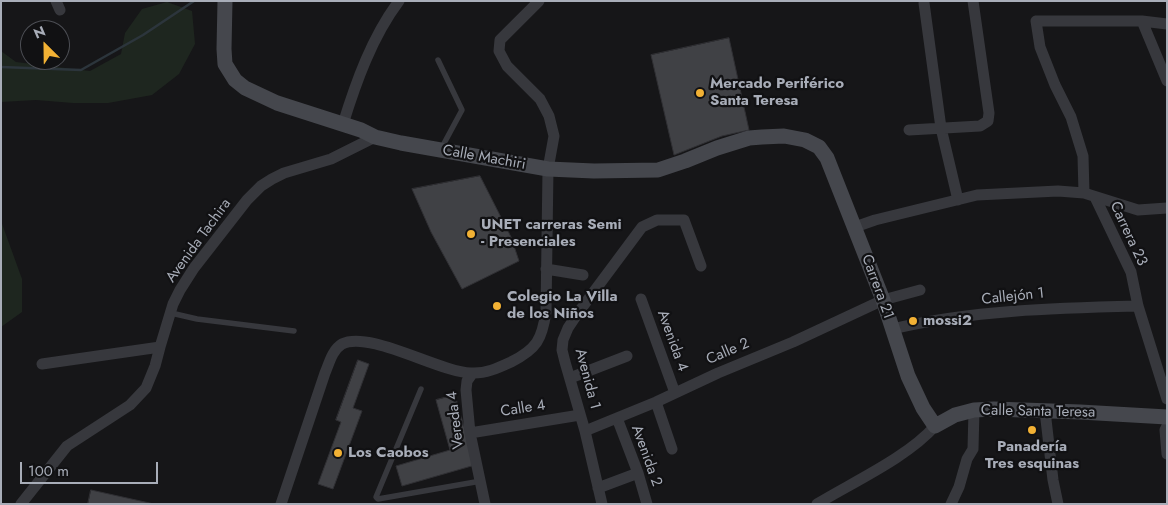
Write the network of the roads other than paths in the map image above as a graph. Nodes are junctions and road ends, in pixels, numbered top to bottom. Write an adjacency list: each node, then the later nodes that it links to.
1 (225, 1): 10 (street, Calle Machiri)
2 (399, 1): 10 (street)
3 (539, 1): 16 (street, Vereda 4)
4 (974, 1): 11 (street)
5 (924, 3): 11 (street)
6 (1142, 21): 7 (street); 9 (street); 17 (street, Carrera 23)
7 (1167, 24)
8 (438, 60): 15 (lane)
9 (1167, 80)
10 (343, 124): 13 (street, Calle Machiri)
11 (941, 128): 12 (street); 18 (street)
12 (909, 130)
13 (375, 136): 15 (street, Calle Machiri); 28 (street, Avenida Tachira)
14 (819, 147): 16 (street, Calle Machiri); 20 (street, Carrera 21)
15 (440, 150): 16 (street, Calle Machiri)
16 (548, 169): 22 (street, Vereda 4)
17 (1089, 195): 18 (street); 19 (street); 27 (street, Carrera 23)
18 (958, 200): 20 (street)
19 (1167, 208)
20 (854, 227): 26 (street, Carrera 21)
21 (701, 266): 35 (street, Avenida 1)
22 (546, 268): 23 (street); 34 (street, Vereda 4)
23 (583, 275)
24 (920, 290): 26 (street, Calle 2)
25 (641, 299): 37 (street, Avenida 4)
26 (883, 300): 29 (street, Carrera 21); 37 (street, Calle 2)
27 (1138, 306): 29 (street, Callejón 1); 38 (street, Carrera 23)
28 (171, 312): 30 (lane); 31 (street, Avenida Tachira)
29 (892, 329): 45 (street, Carrera 21)
30 (294, 331)
31 (160, 347): 33 (street); 54 (street, Avenida Tachira)
32 (627, 356): 35 (street)
33 (42, 364)
34 (472, 374): 48 (street, Vereda 4); 55 (street)
35 (570, 378): 42 (street, Avenida 1)
36 (421, 389): 52 (lane)
37 (675, 393): 39 (street, Calle 2)
38 (1167, 398)
39 (656, 402): 43 (street, Calle 2); 49 (street)
40 (974, 410): 41 (street, Calle Santa Teresa); 45 (street, Calle Santa Teresa); 60 (street)
41 (1045, 411): 44 (street, Calle Santa Teresa); 61 (street)
42 (580, 415): 47 (street, Avenida 1); 48 (street, Calle 4)
43 (616, 418): 47 (street, Calle 2); 51 (street, Avenida 2)
44 (1167, 418)
45 (935, 426): 59 (street, Calle Santa Teresa)
46 (1167, 426): 50 (street)
47 (585, 432): 53 (street, Avenida 1)
48 (470, 433): 52 (street, Vereda 4)
49 (672, 450)
50 (1167, 454)
51 (638, 473): 53 (street); 58 (street, Avenida 2)
52 (481, 481): 56 (street, Vereda 4)
53 (598, 488): 57 (street, Avenida 1)
54 (21, 504)
55 (281, 504)
56 (485, 504)
57 (602, 504)
58 (648, 504)
59 (817, 504)
60 (951, 504)
61 (1058, 504)

